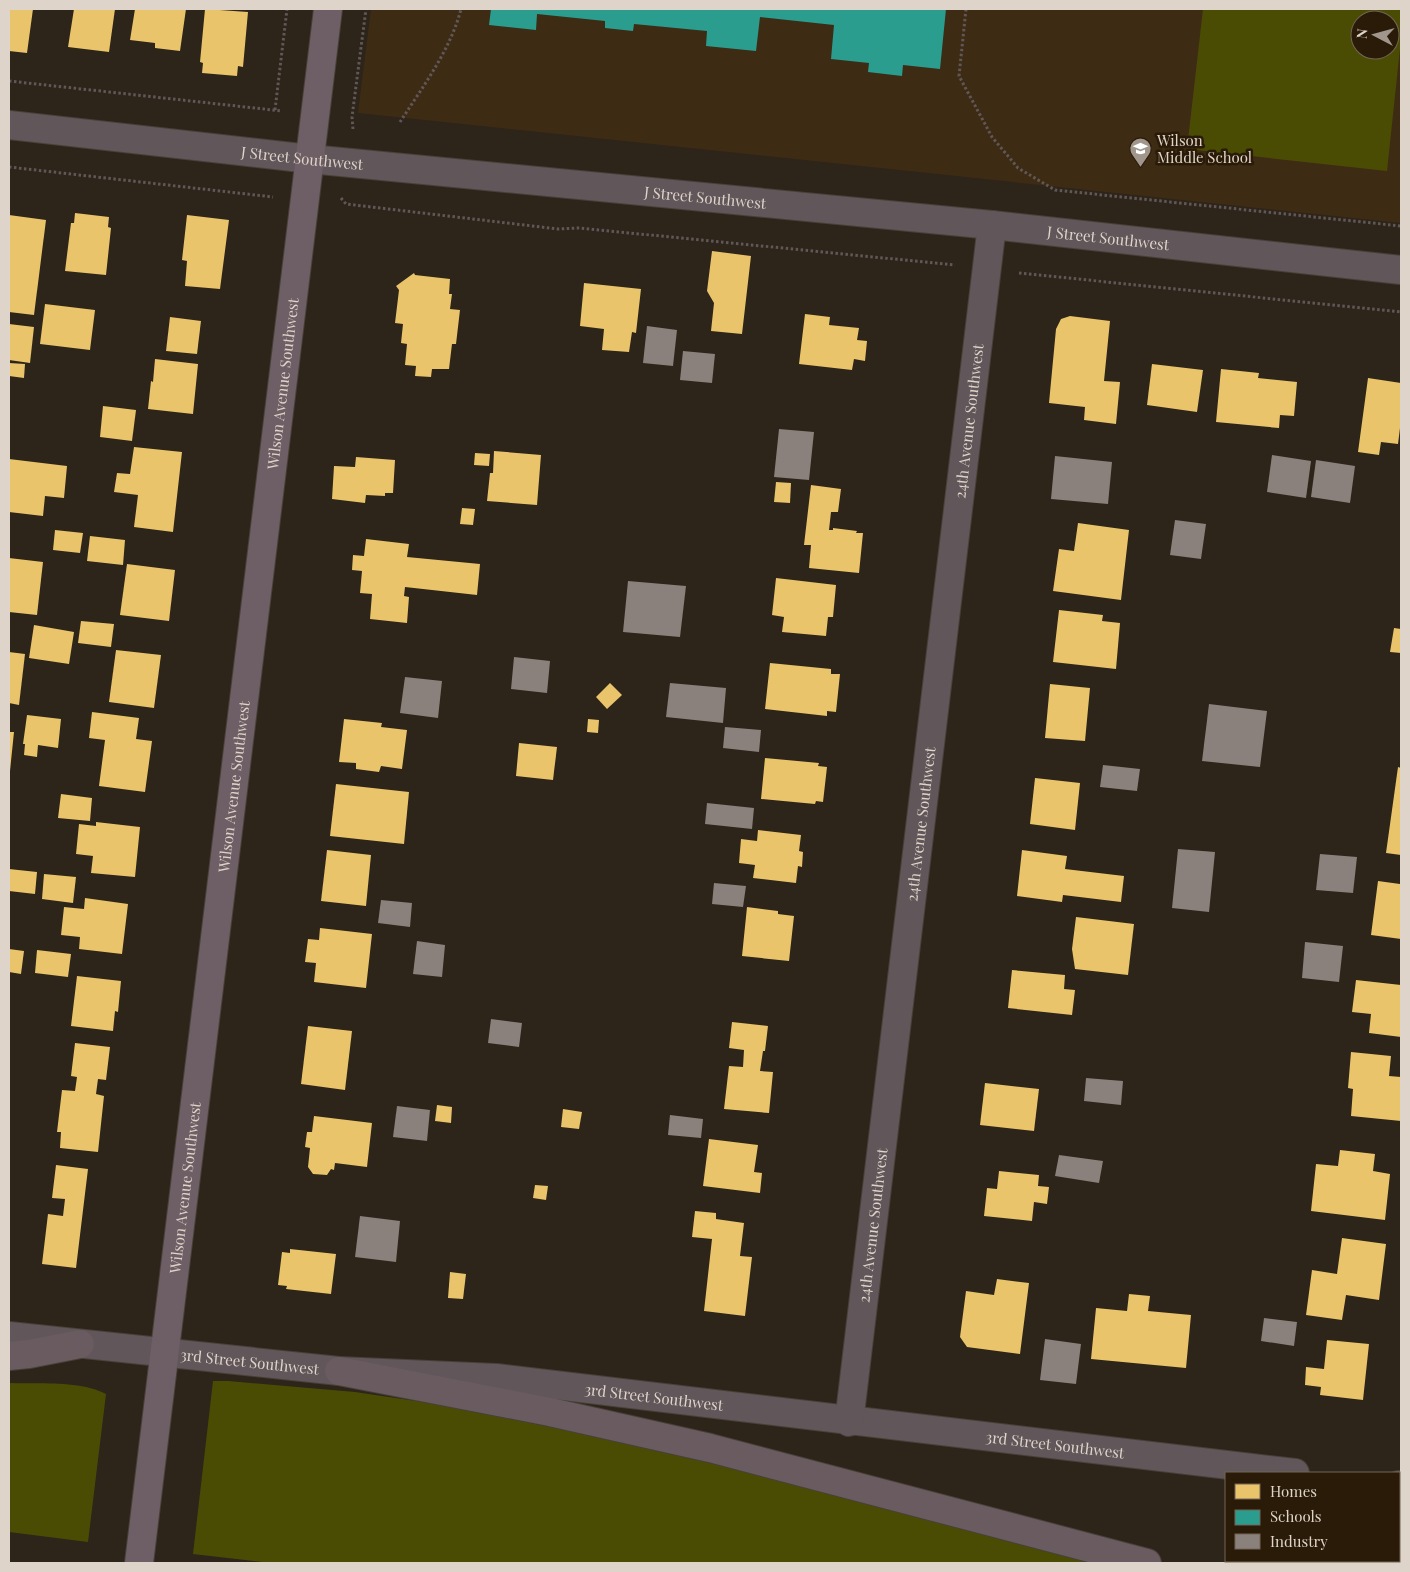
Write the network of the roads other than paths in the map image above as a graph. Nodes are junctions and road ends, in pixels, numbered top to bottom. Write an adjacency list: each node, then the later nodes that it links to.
1 (328, 9): 3 (main road, Wilson Avenue Southwest)
2 (9, 125): 3 (street, J Street Southwest)
3 (310, 159): 4 (street, J Street Southwest); 8 (main road, Wilson Avenue Southwest)
4 (992, 225): 5 (street, J Street Southwest); 11 (street, 24th Avenue Southwest)
5 (1401, 270)
6 (9, 1336): 7 (street, 3rd Street Southwest)
7 (80, 1344): 8 (street, 3rd Street Southwest); 9 (highway)
8 (164, 1353): 10 (street, 3rd Street Southwest); 13 (main road, Wilson Avenue Southwest)
9 (9, 1356)
10 (339, 1371): 11 (street, 3rd Street Southwest); 14 (highway)
11 (849, 1422): 12 (street, 3rd Street Southwest)
12 (1287, 1472)
13 (139, 1563)
14 (1147, 1563)

